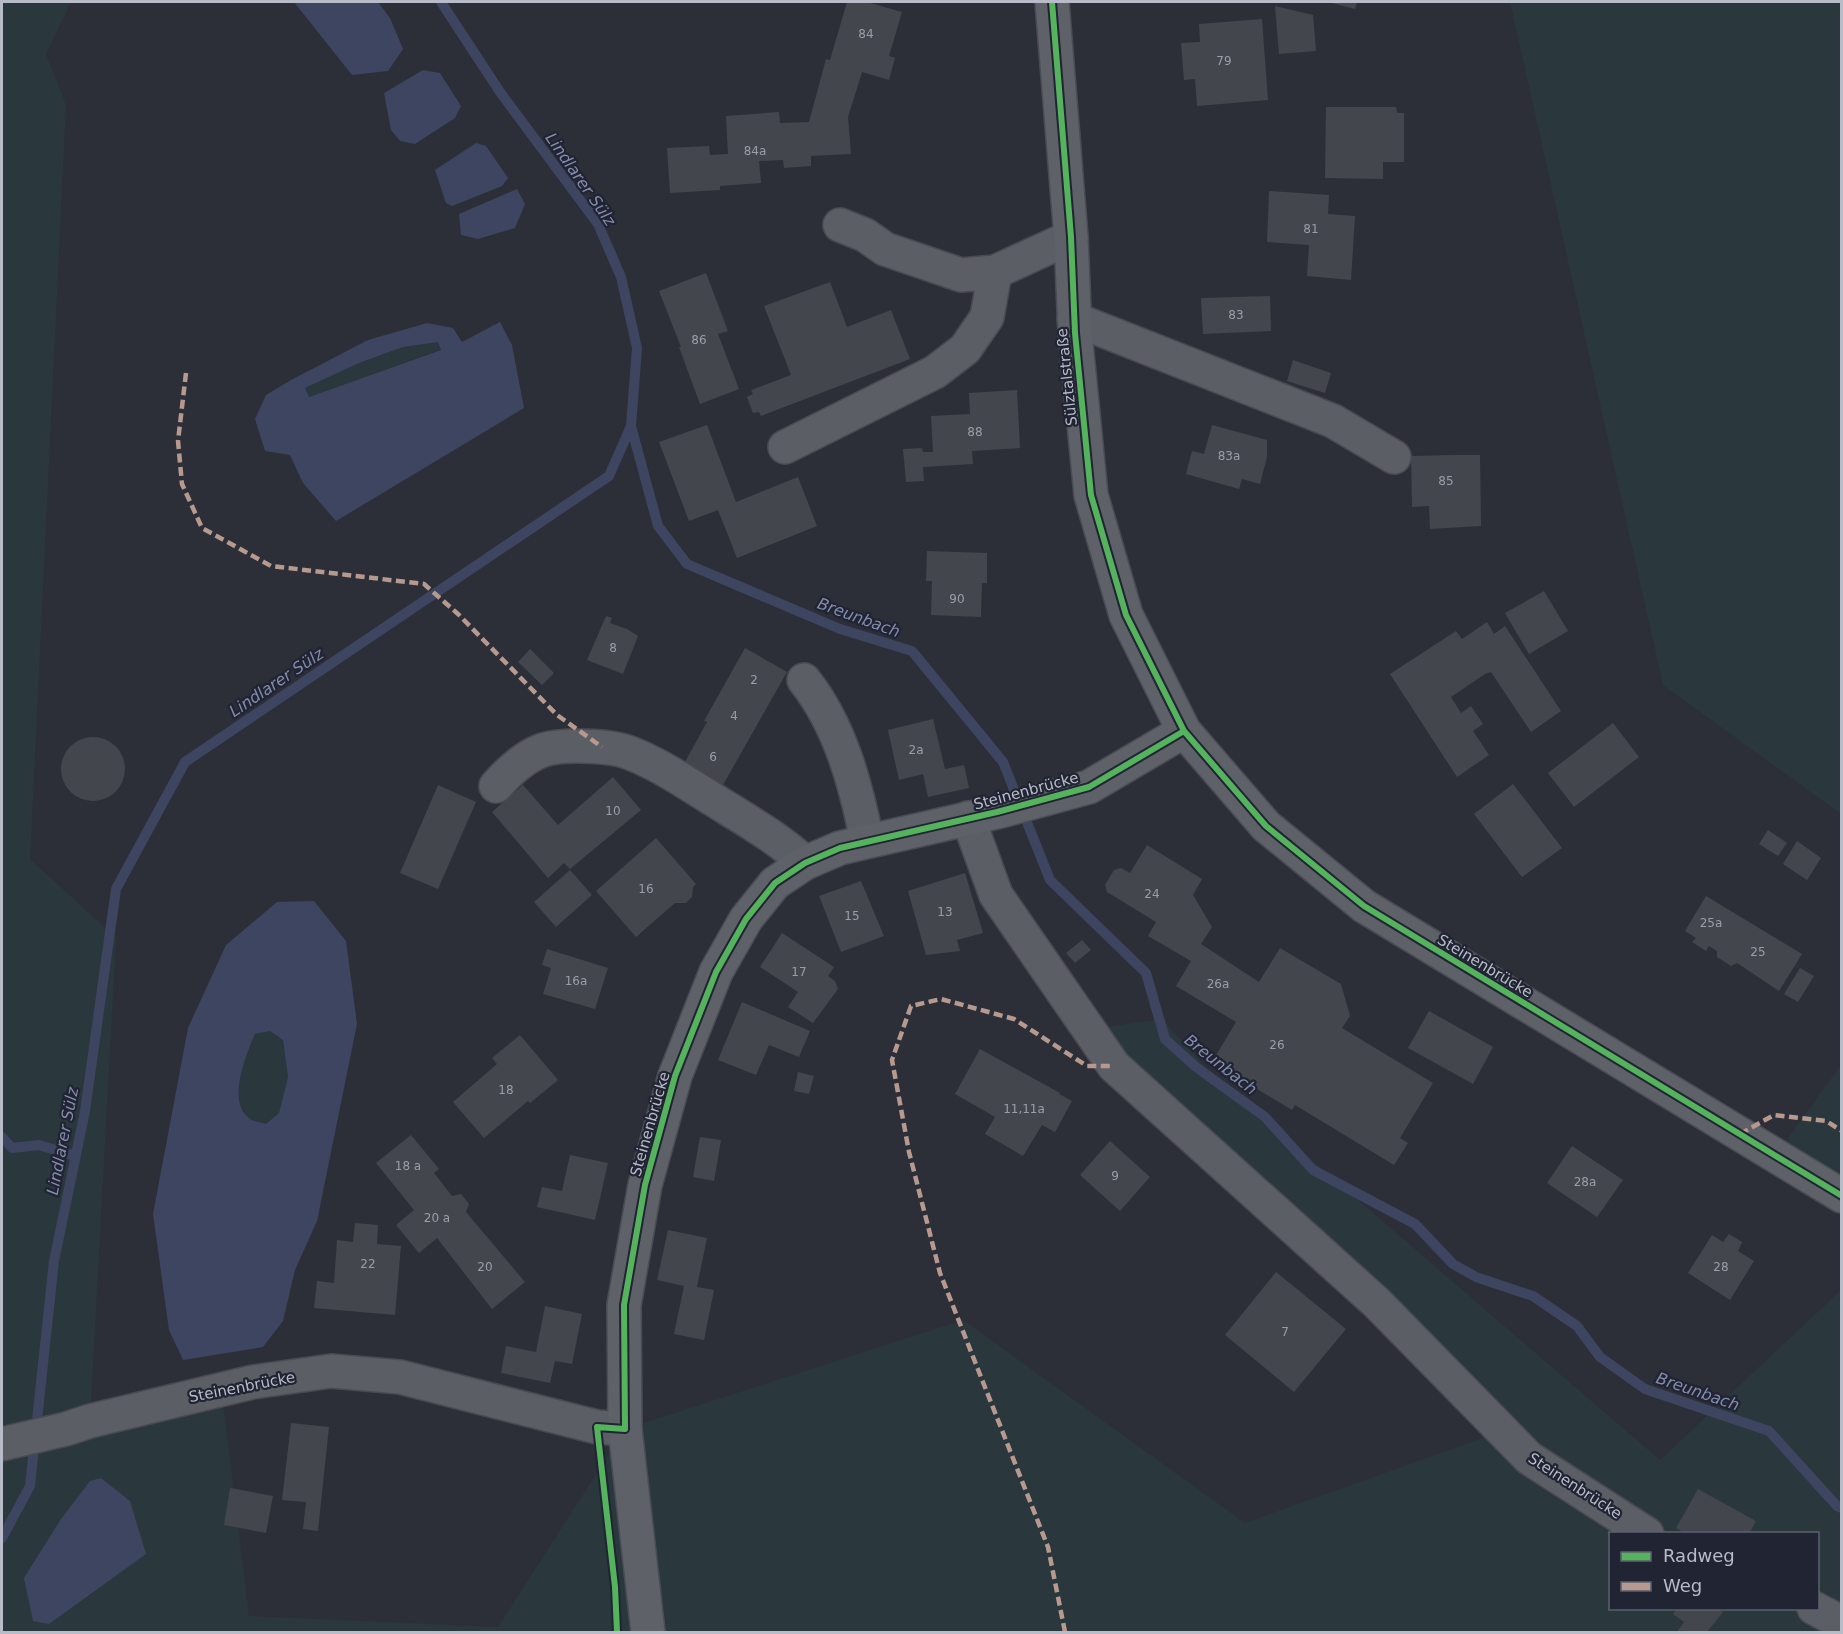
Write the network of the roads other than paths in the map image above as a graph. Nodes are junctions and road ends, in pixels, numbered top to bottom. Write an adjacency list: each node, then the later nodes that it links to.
1 (1052, 2): 3 (main road, Sülztalstraße)
2 (840, 225): 4 (street)
3 (1071, 237): 4 (street); 5 (main road, Sülztalstraße)
4 (995, 272): 6 (street)
5 (1074, 319): 7 (street); 9 (main road, Sülztalstraße)
6 (785, 447)
7 (1394, 457)
8 (804, 680): 12 (street)
9 (1184, 731): 11 (main road, Steinenbrücke); 14 (main road, Steinenbrücke)
10 (496, 786): 13 (street)
11 (982, 815): 12 (main road, Steinenbrücke); 17 (street, Steinenbrücke)
12 (867, 841): 13 (main road, Steinenbrücke)
13 (805, 863): 15 (main road, Steinenbrücke)
14 (1842, 1196)
15 (625, 1429): 16 (street, Steinenbrücke); 20 (main road, Steinenbrücke)
16 (2, 1444)
17 (1645, 1532)
18 (1818, 1610): 19 (street)
19 (1842, 1623)
20 (648, 1632)

